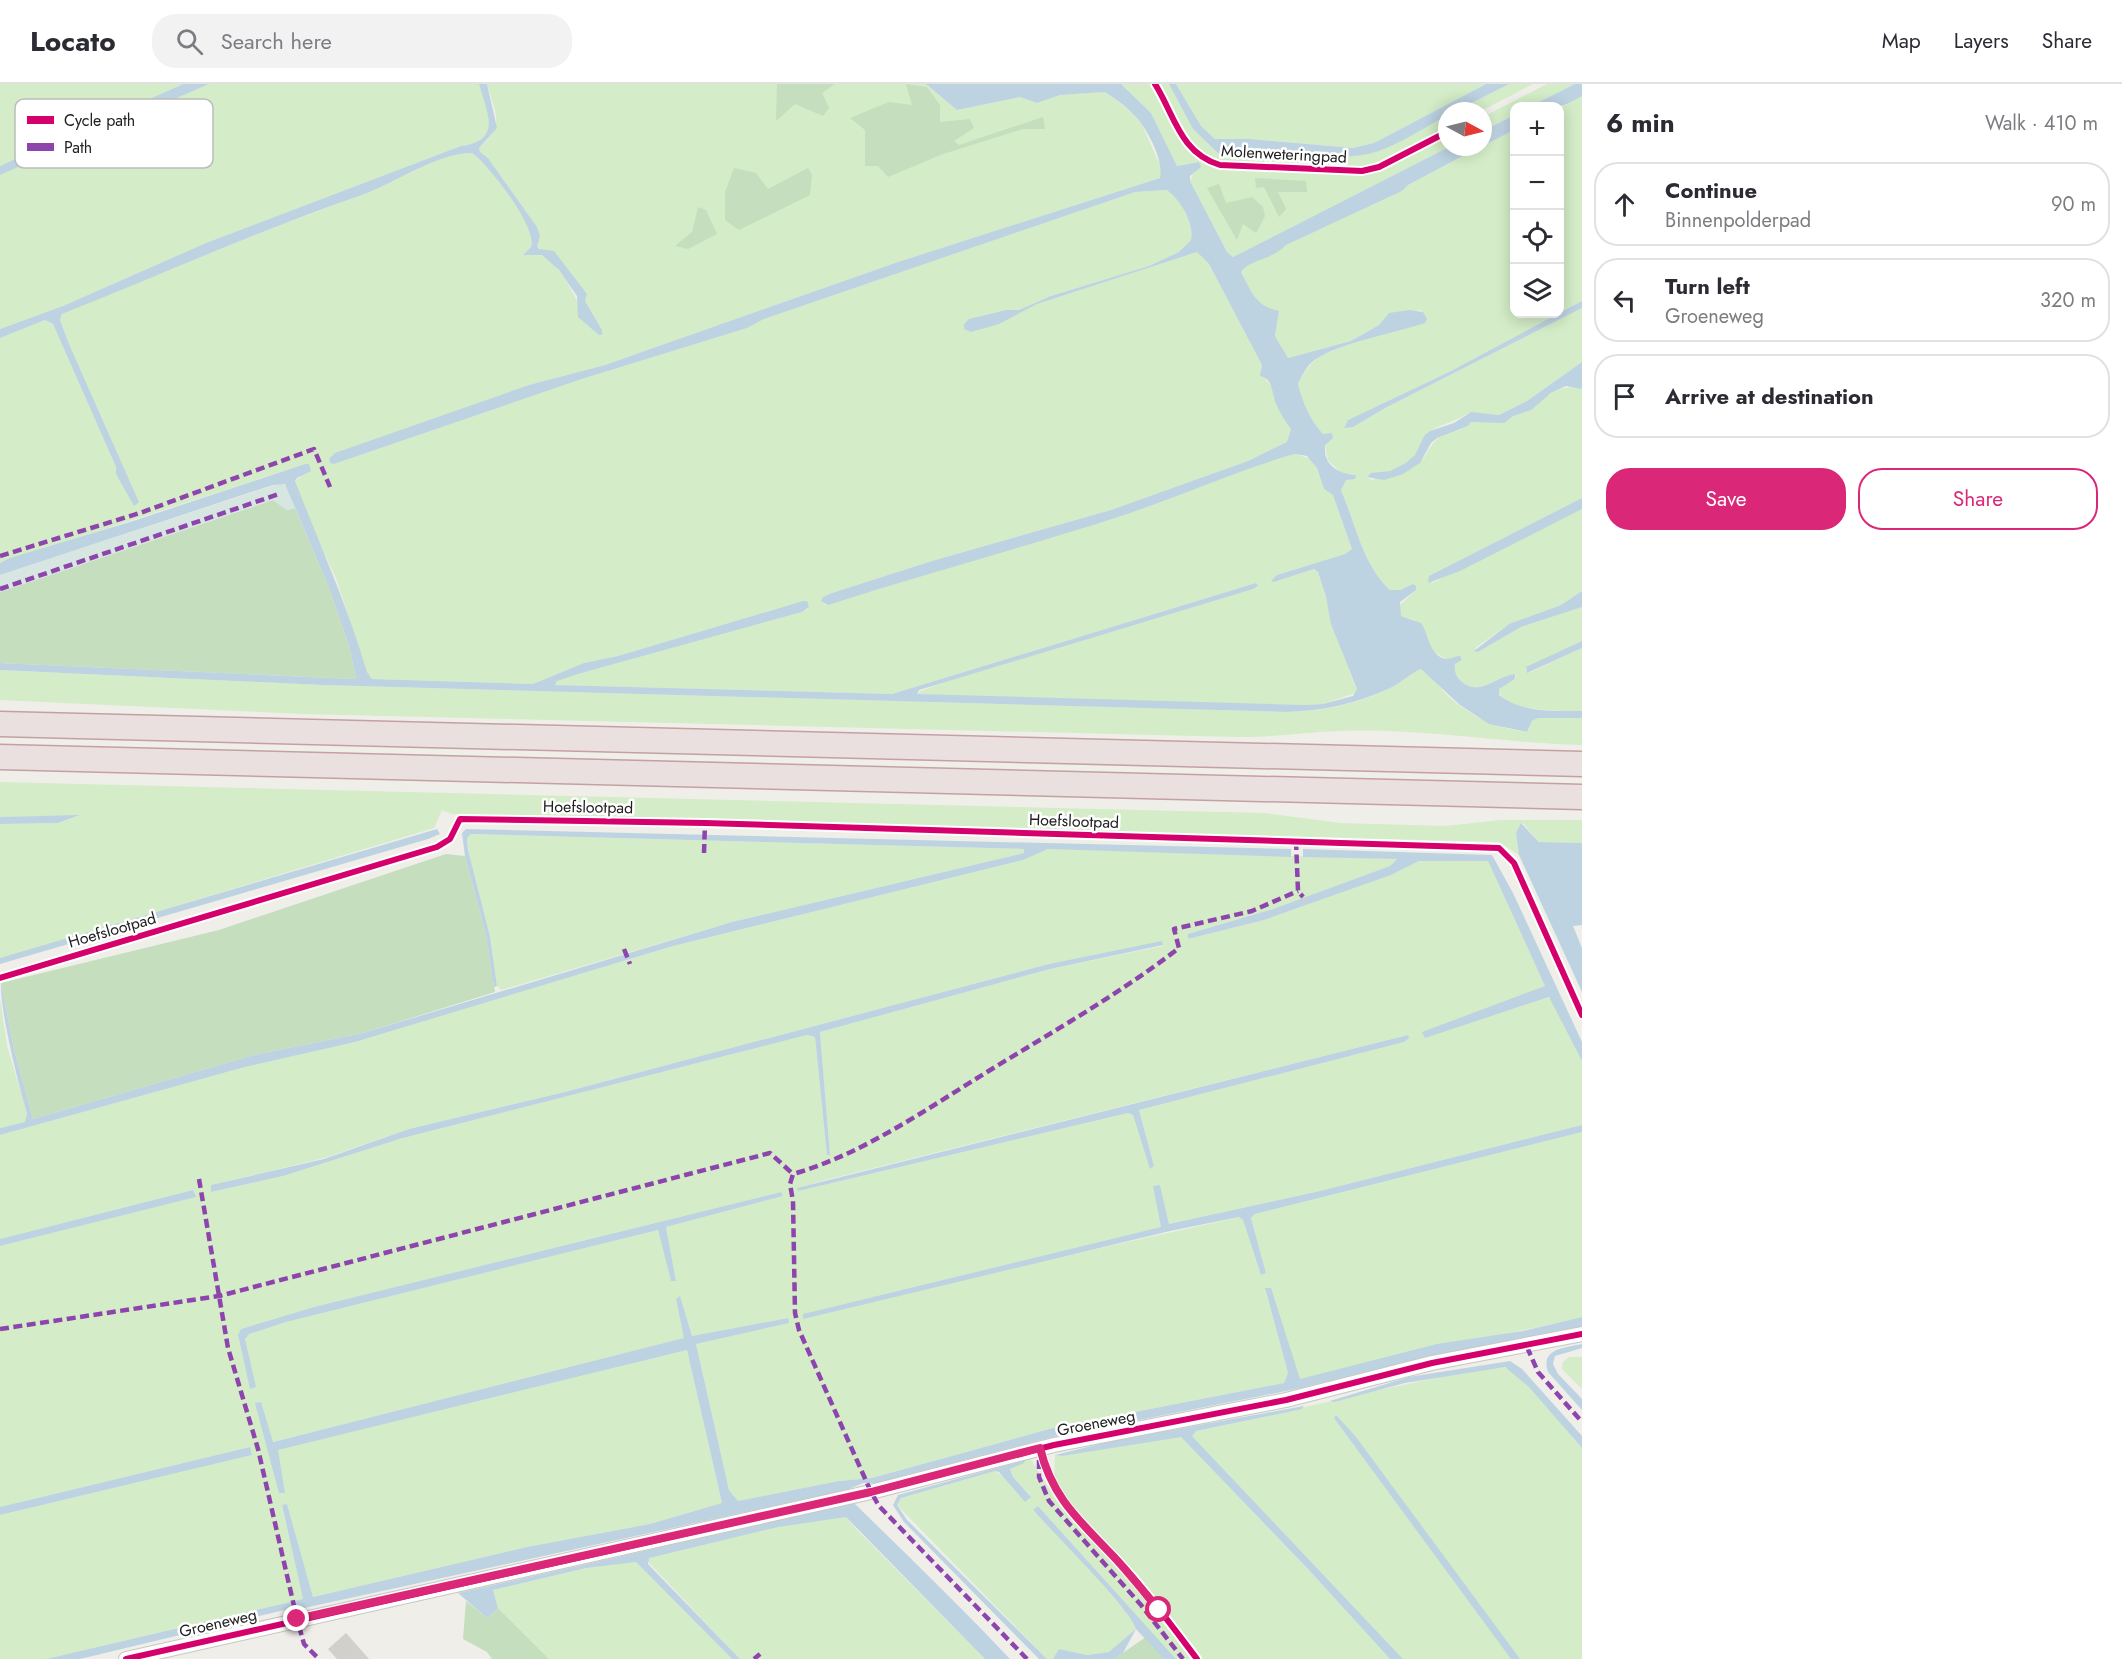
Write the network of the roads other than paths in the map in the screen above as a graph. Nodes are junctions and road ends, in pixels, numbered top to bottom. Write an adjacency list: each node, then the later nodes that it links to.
1 (0, 724): 3 (highway)
2 (0, 757): 4 (highway)
3 (1582, 764)
4 (1582, 798)
5 (1582, 1334): 6 (street, Groeneweg)
6 (126, 1659)

